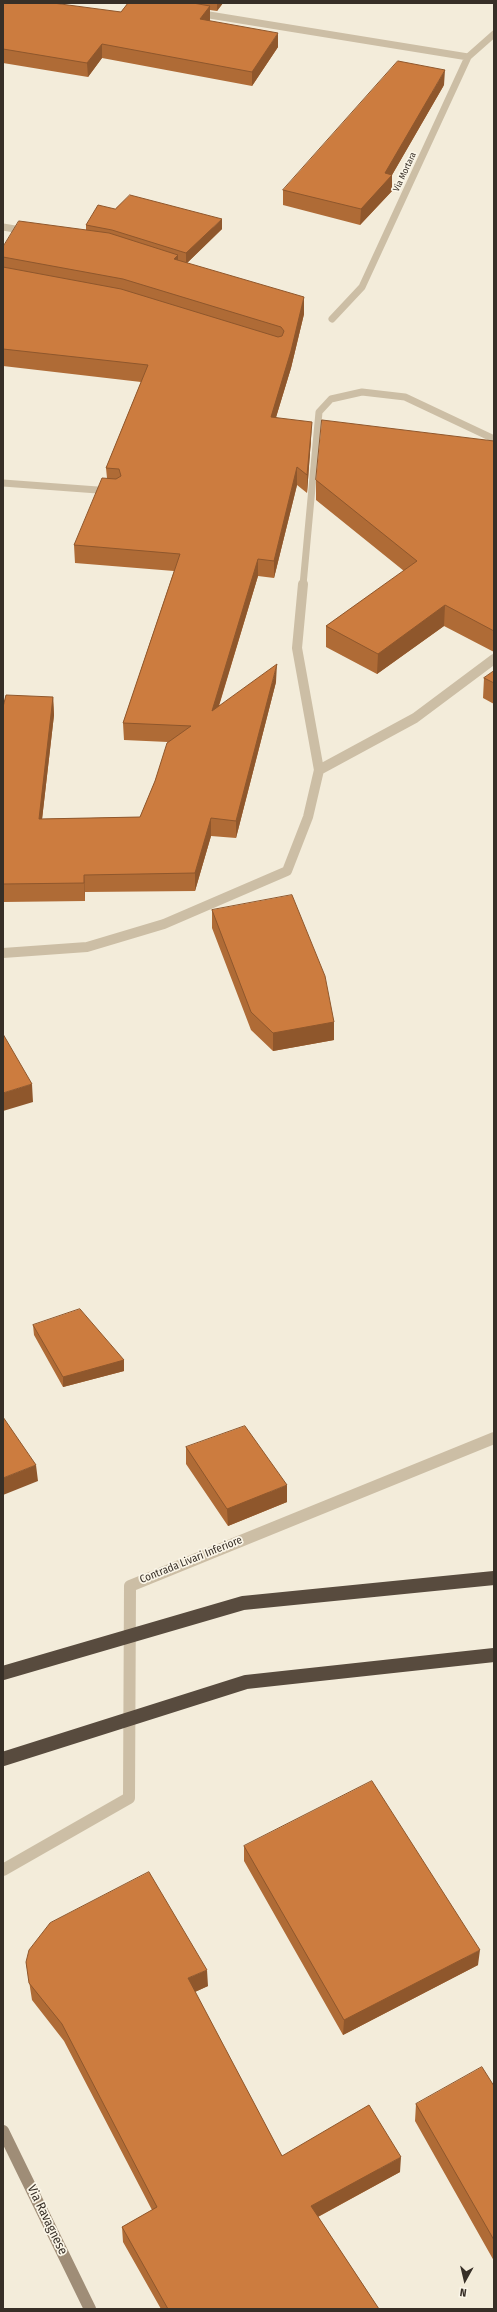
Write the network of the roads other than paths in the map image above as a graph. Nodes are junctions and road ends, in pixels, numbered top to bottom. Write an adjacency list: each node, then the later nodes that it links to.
1 (193, 12): 3 (street)
2 (494, 34): 3 (street, Via Mortara)
3 (468, 58): 6 (street, Via Mortara)
4 (3, 227): 5 (street)
5 (34, 232)
6 (332, 319)
7 (494, 439): 11 (street)
8 (3, 483): 9 (street)
9 (117, 491)
10 (494, 659): 11 (street)
11 (319, 770): 12 (street)
12 (3, 953)
13 (494, 1438): 18 (street, Contrada Livari Inferiore)
14 (494, 1578): 16 (highway, bridge)
15 (494, 1655): 17 (highway, bridge)
16 (3, 1673)
17 (3, 1759)
18 (3, 1870)
19 (3, 2132): 20 (main road, Via Ravagnese)
20 (90, 2309)

